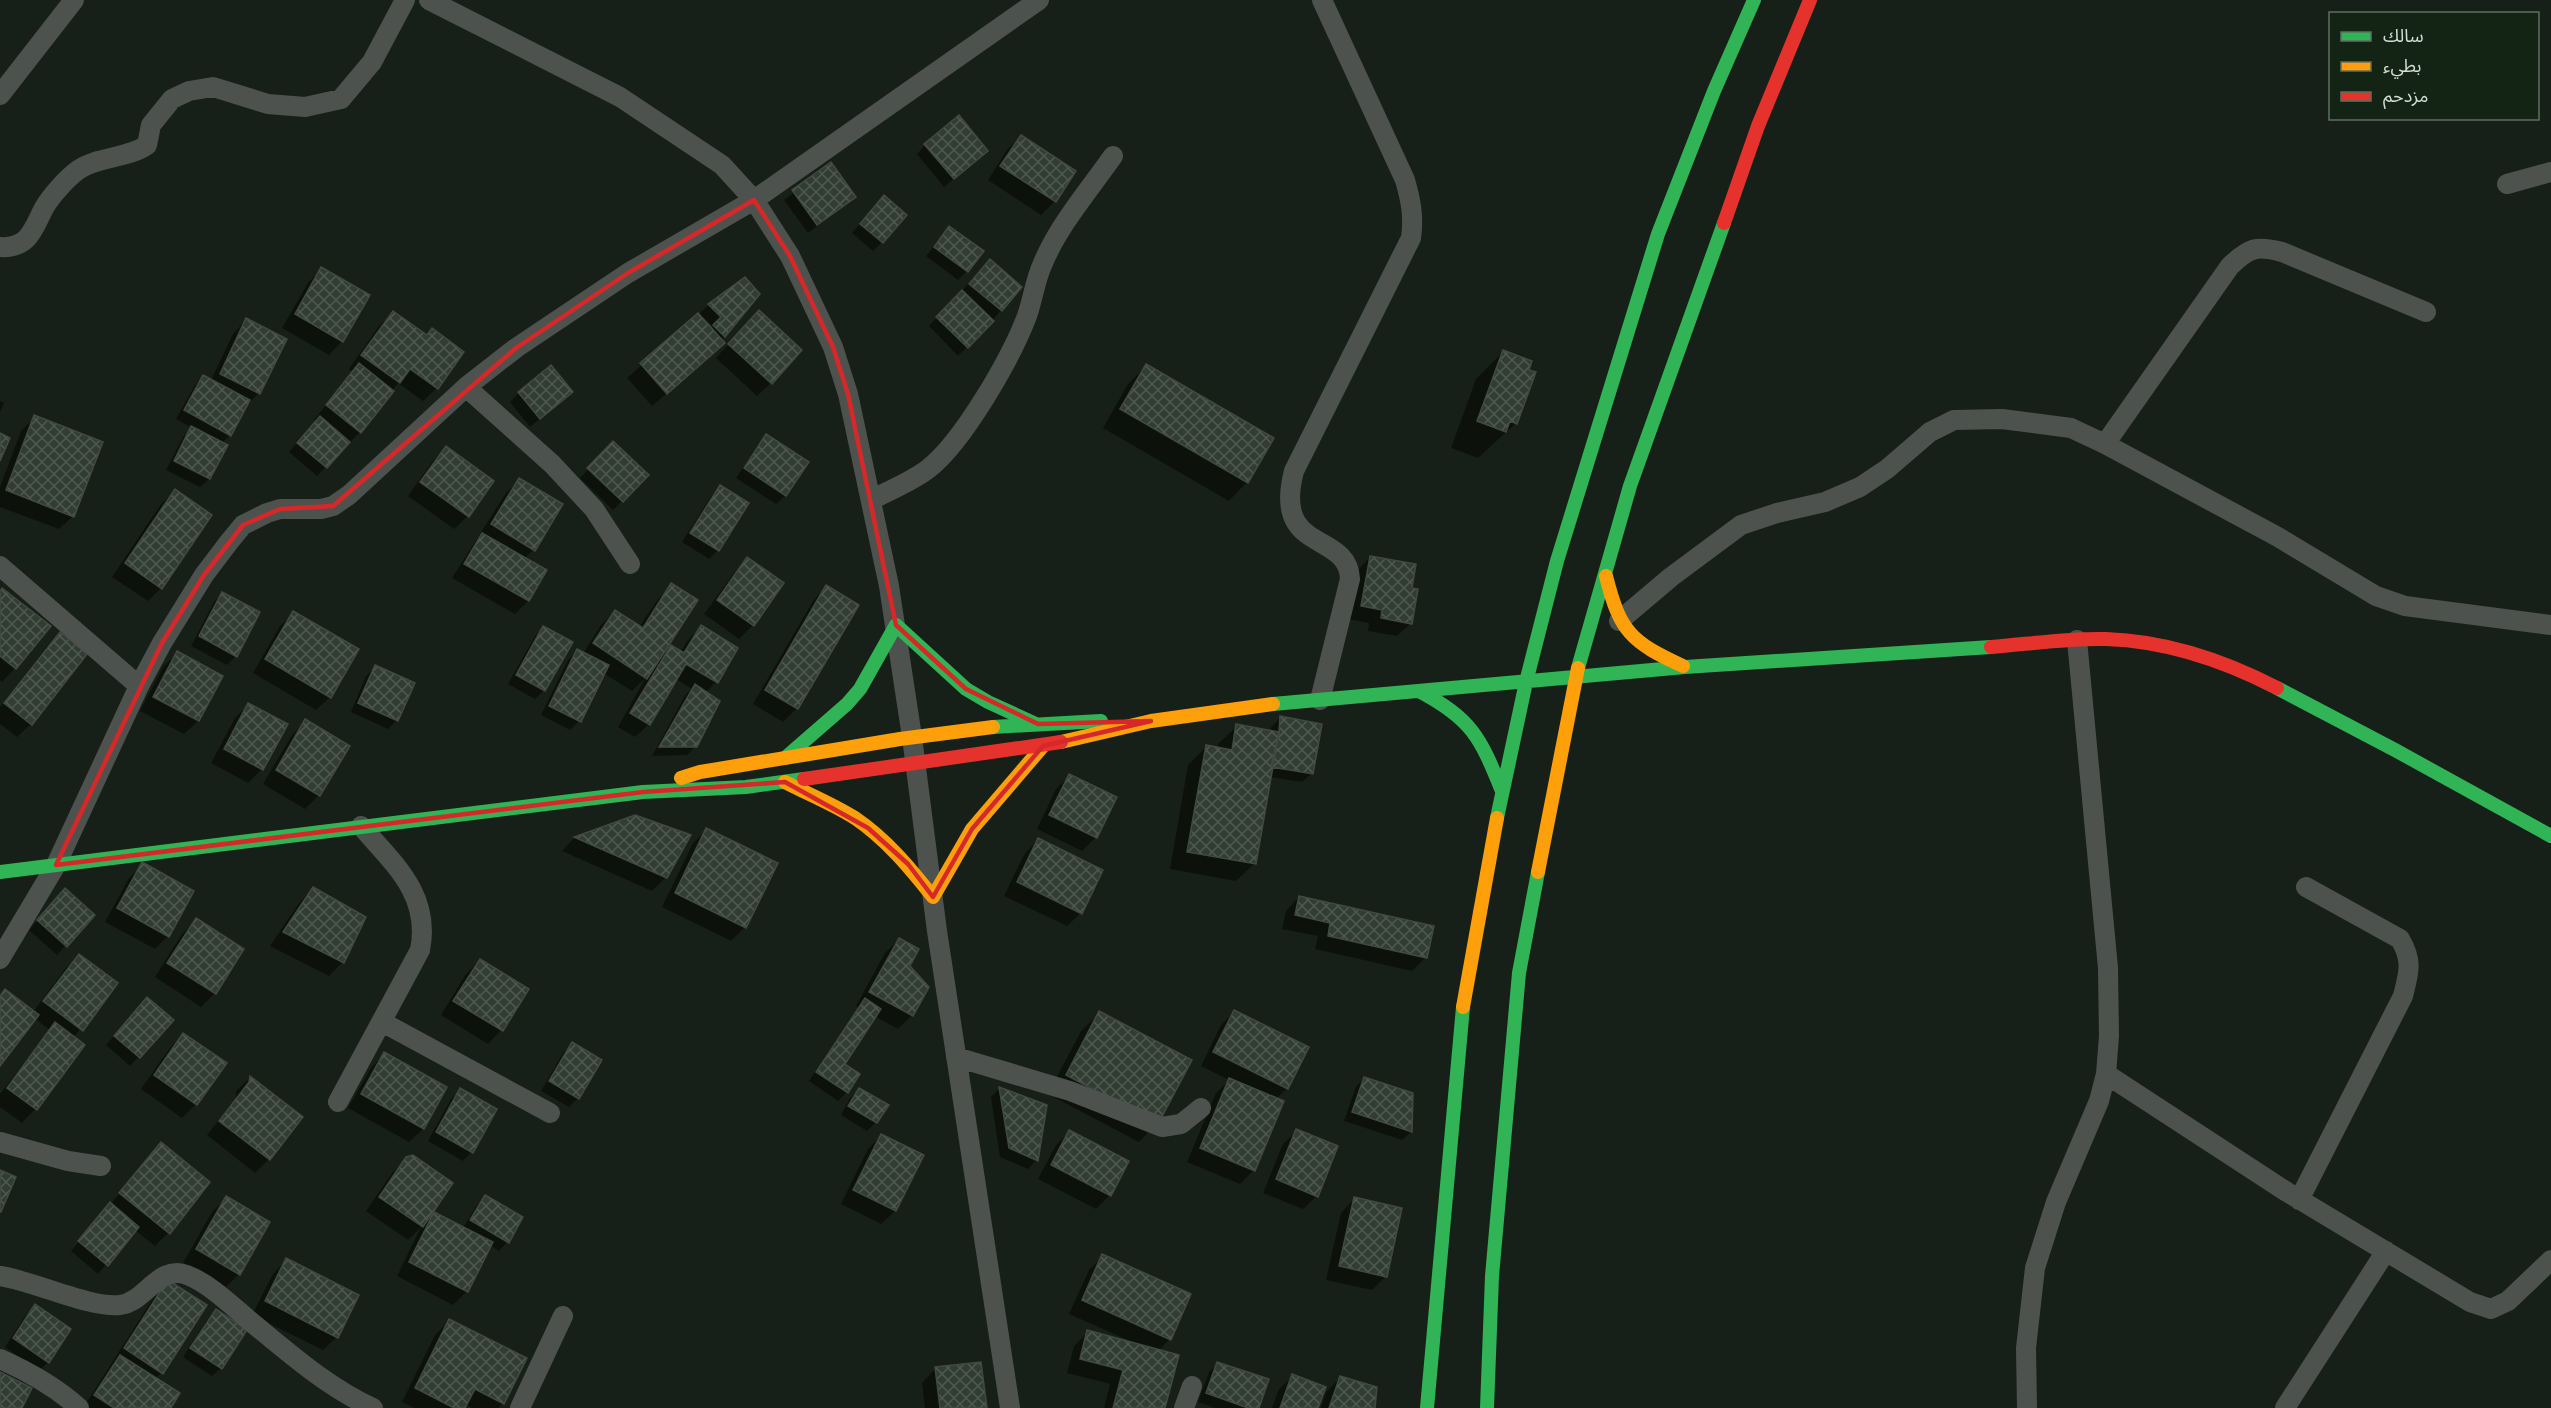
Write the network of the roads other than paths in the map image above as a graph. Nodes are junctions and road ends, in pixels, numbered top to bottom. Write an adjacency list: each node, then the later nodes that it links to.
1 (74, 0): 8 (street)
2 (405, 0): 13 (street)
3 (429, 0): 12 (street)
4 (1039, 0): 12 (street)
5 (1322, 0): 30 (street)
6 (1754, 0): 27 (street)
7 (1810, 0): 20 (street)
8 (0, 94)
9 (1113, 156): 17 (street)
10 (2551, 172): 11 (street)
11 (2506, 184)
12 (754, 200): 15 (street); 17 (street)
13 (0, 247)
14 (2426, 312): 16 (street)
15 (466, 387): 18 (street); 28 (street)
16 (2105, 444): 21 (street); 23 (street)
17 (872, 500): 22 (street)
18 (630, 564)
19 (0, 566): 28 (street)
20 (1606, 576): 21 (street); 26 (street)
21 (1619, 621): 25 (street)
22 (896, 625): 32 (street); 33 (street); 35 (street)
23 (2551, 625)
24 (2077, 640): 25 (street); 41 (street); 49 (street)
25 (1685, 667): 26 (street)
26 (1575, 679): 27 (street); 69 (street)
27 (1526, 682): 29 (street); 38 (street)
28 (139, 687): 42 (street)
29 (1419, 691): 30 (street); 38 (street)
30 (1320, 700): 31 (street)
31 (1151, 721): 32 (street); 34 (street)
32 (1038, 724): 33 (street)
33 (912, 737): 35 (street); 36 (street)
34 (1042, 746): 36 (street); 45 (street)
35 (785, 758): 39 (street)
36 (916, 765): 37 (street); 45 (street)
37 (785, 782): 39 (street); 45 (street)
38 (1502, 791): 68 (street)
39 (643, 792): 40 (street)
40 (362, 826): 42 (street); 47 (street)
41 (2551, 836)
42 (56, 865): 43 (street); 46 (street)
43 (0, 872)
44 (2306, 887): 55 (street)
45 (933, 897): 48 (street)
46 (0, 959)
47 (382, 1022): 50 (street); 52 (street)
48 (956, 1057): 51 (street); 66 (street)
49 (2106, 1074): 55 (street); 70 (street)
50 (338, 1102)
51 (1201, 1108)
52 (550, 1113)
53 (0, 1142): 54 (street)
54 (101, 1166)
55 (2299, 1200): 56 (street)
56 (2386, 1251): 59 (street); 71 (street)
57 (2551, 1260): 59 (street)
58 (0, 1276): 64 (street)
59 (2544, 1279)
60 (563, 1316): 65 (street)
61 (0, 1359): 63 (street)
62 (1192, 1386): 67 (street)
63 (79, 1408)
64 (373, 1408)
65 (520, 1408)
66 (1010, 1408)
67 (1184, 1408)
68 (1427, 1408)
69 (1487, 1408)
70 (2027, 1408)
71 (2285, 1408)

